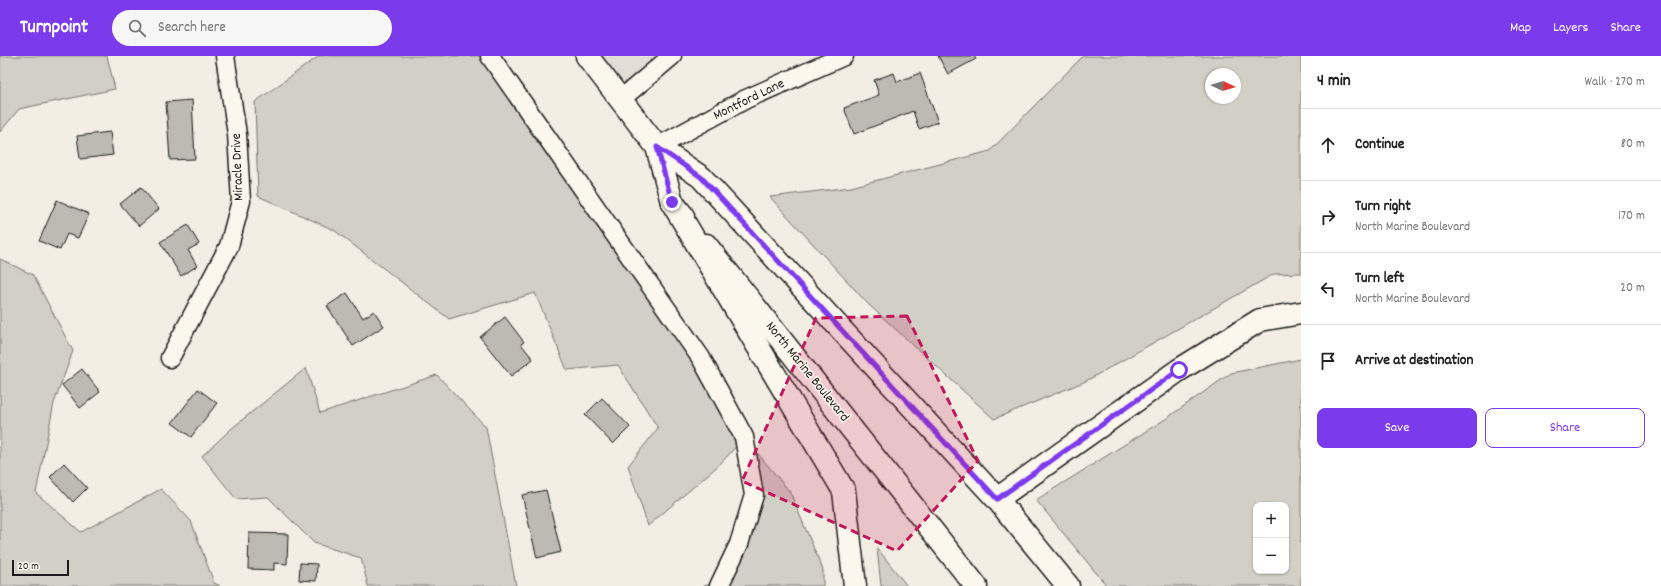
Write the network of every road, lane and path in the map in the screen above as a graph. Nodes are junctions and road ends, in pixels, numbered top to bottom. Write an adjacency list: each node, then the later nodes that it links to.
1 (225, 56): 10 (street, Miracle Drive)
2 (490, 56): 12 (street)
3 (587, 56): 6 (main road, North Marine Boulevard)
4 (672, 56): 6 (street)
5 (844, 56): 7 (street, Montford Lane)
6 (620, 100): 7 (main road, North Marine Boulevard)
7 (657, 147): 8 (main road, North Marine Boulevard); 11 (main road, North Marine Boulevard)
8 (672, 202): 13 (main road); 14 (main road, North Marine Boulevard)
9 (1301, 313): 11 (main road)
10 (170, 358)
11 (997, 499): 15 (main road, North Marine Boulevard)
12 (718, 586)
13 (856, 586)
14 (976, 586)
15 (1068, 586)

